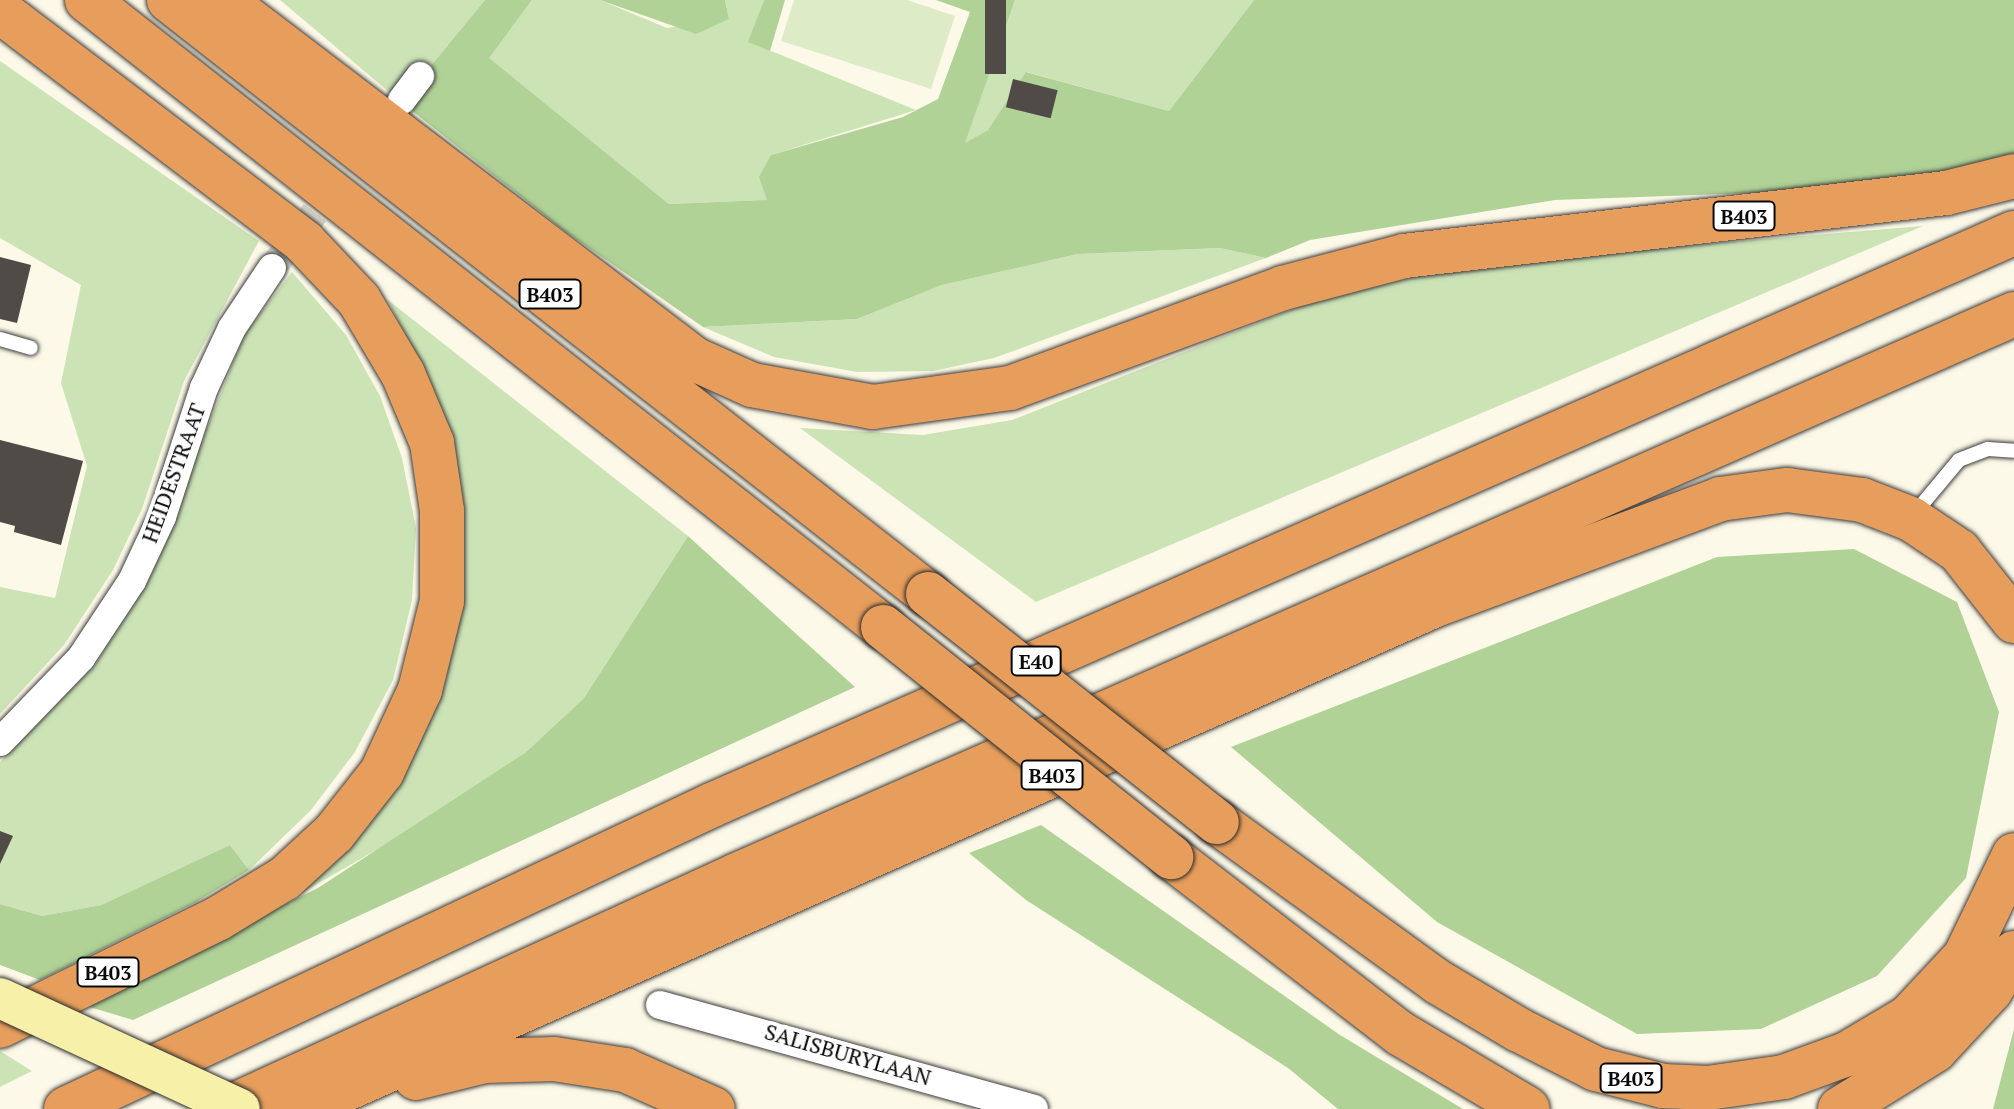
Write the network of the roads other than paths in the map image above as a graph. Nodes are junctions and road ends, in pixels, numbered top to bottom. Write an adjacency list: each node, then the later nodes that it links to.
1 (87, 0): 31 (highway, B403, bridge)
2 (169, 0): 19 (highway, B403, bridge)
3 (223, 0): 6 (highway, B403)
4 (245, 0): 6 (highway, B403)
5 (0, 11): 23 (highway, B403)
6 (287, 46): 9 (highway, B403)
7 (420, 76): 8 (street)
8 (402, 100)
9 (2014, 176)
10 (2014, 233): 24 (highway, E40)
11 (272, 268): 18 (street, HEIDESTRAAT)
12 (2014, 314): 25 (highway)
13 (0, 339): 14 (lane)
14 (31, 348)
15 (2014, 451): 16 (lane)
16 (1911, 519): 17 (highway, B403); 27 (highway, B403)
17 (2014, 621)
18 (0, 742)
19 (2014, 855)
20 (2014, 953): 32 (highway)
21 (0, 998): 26 (main road, bridge)
22 (660, 1005): 30 (street, SALISBURYLAAN)
23 (0, 1026)
24 (66, 1109)
25 (226, 1109)
26 (240, 1109)
27 (276, 1109)
28 (340, 1109): 29 (highway)
29 (713, 1109)
30 (1034, 1109)
31 (1528, 1109)
32 (1840, 1109)

